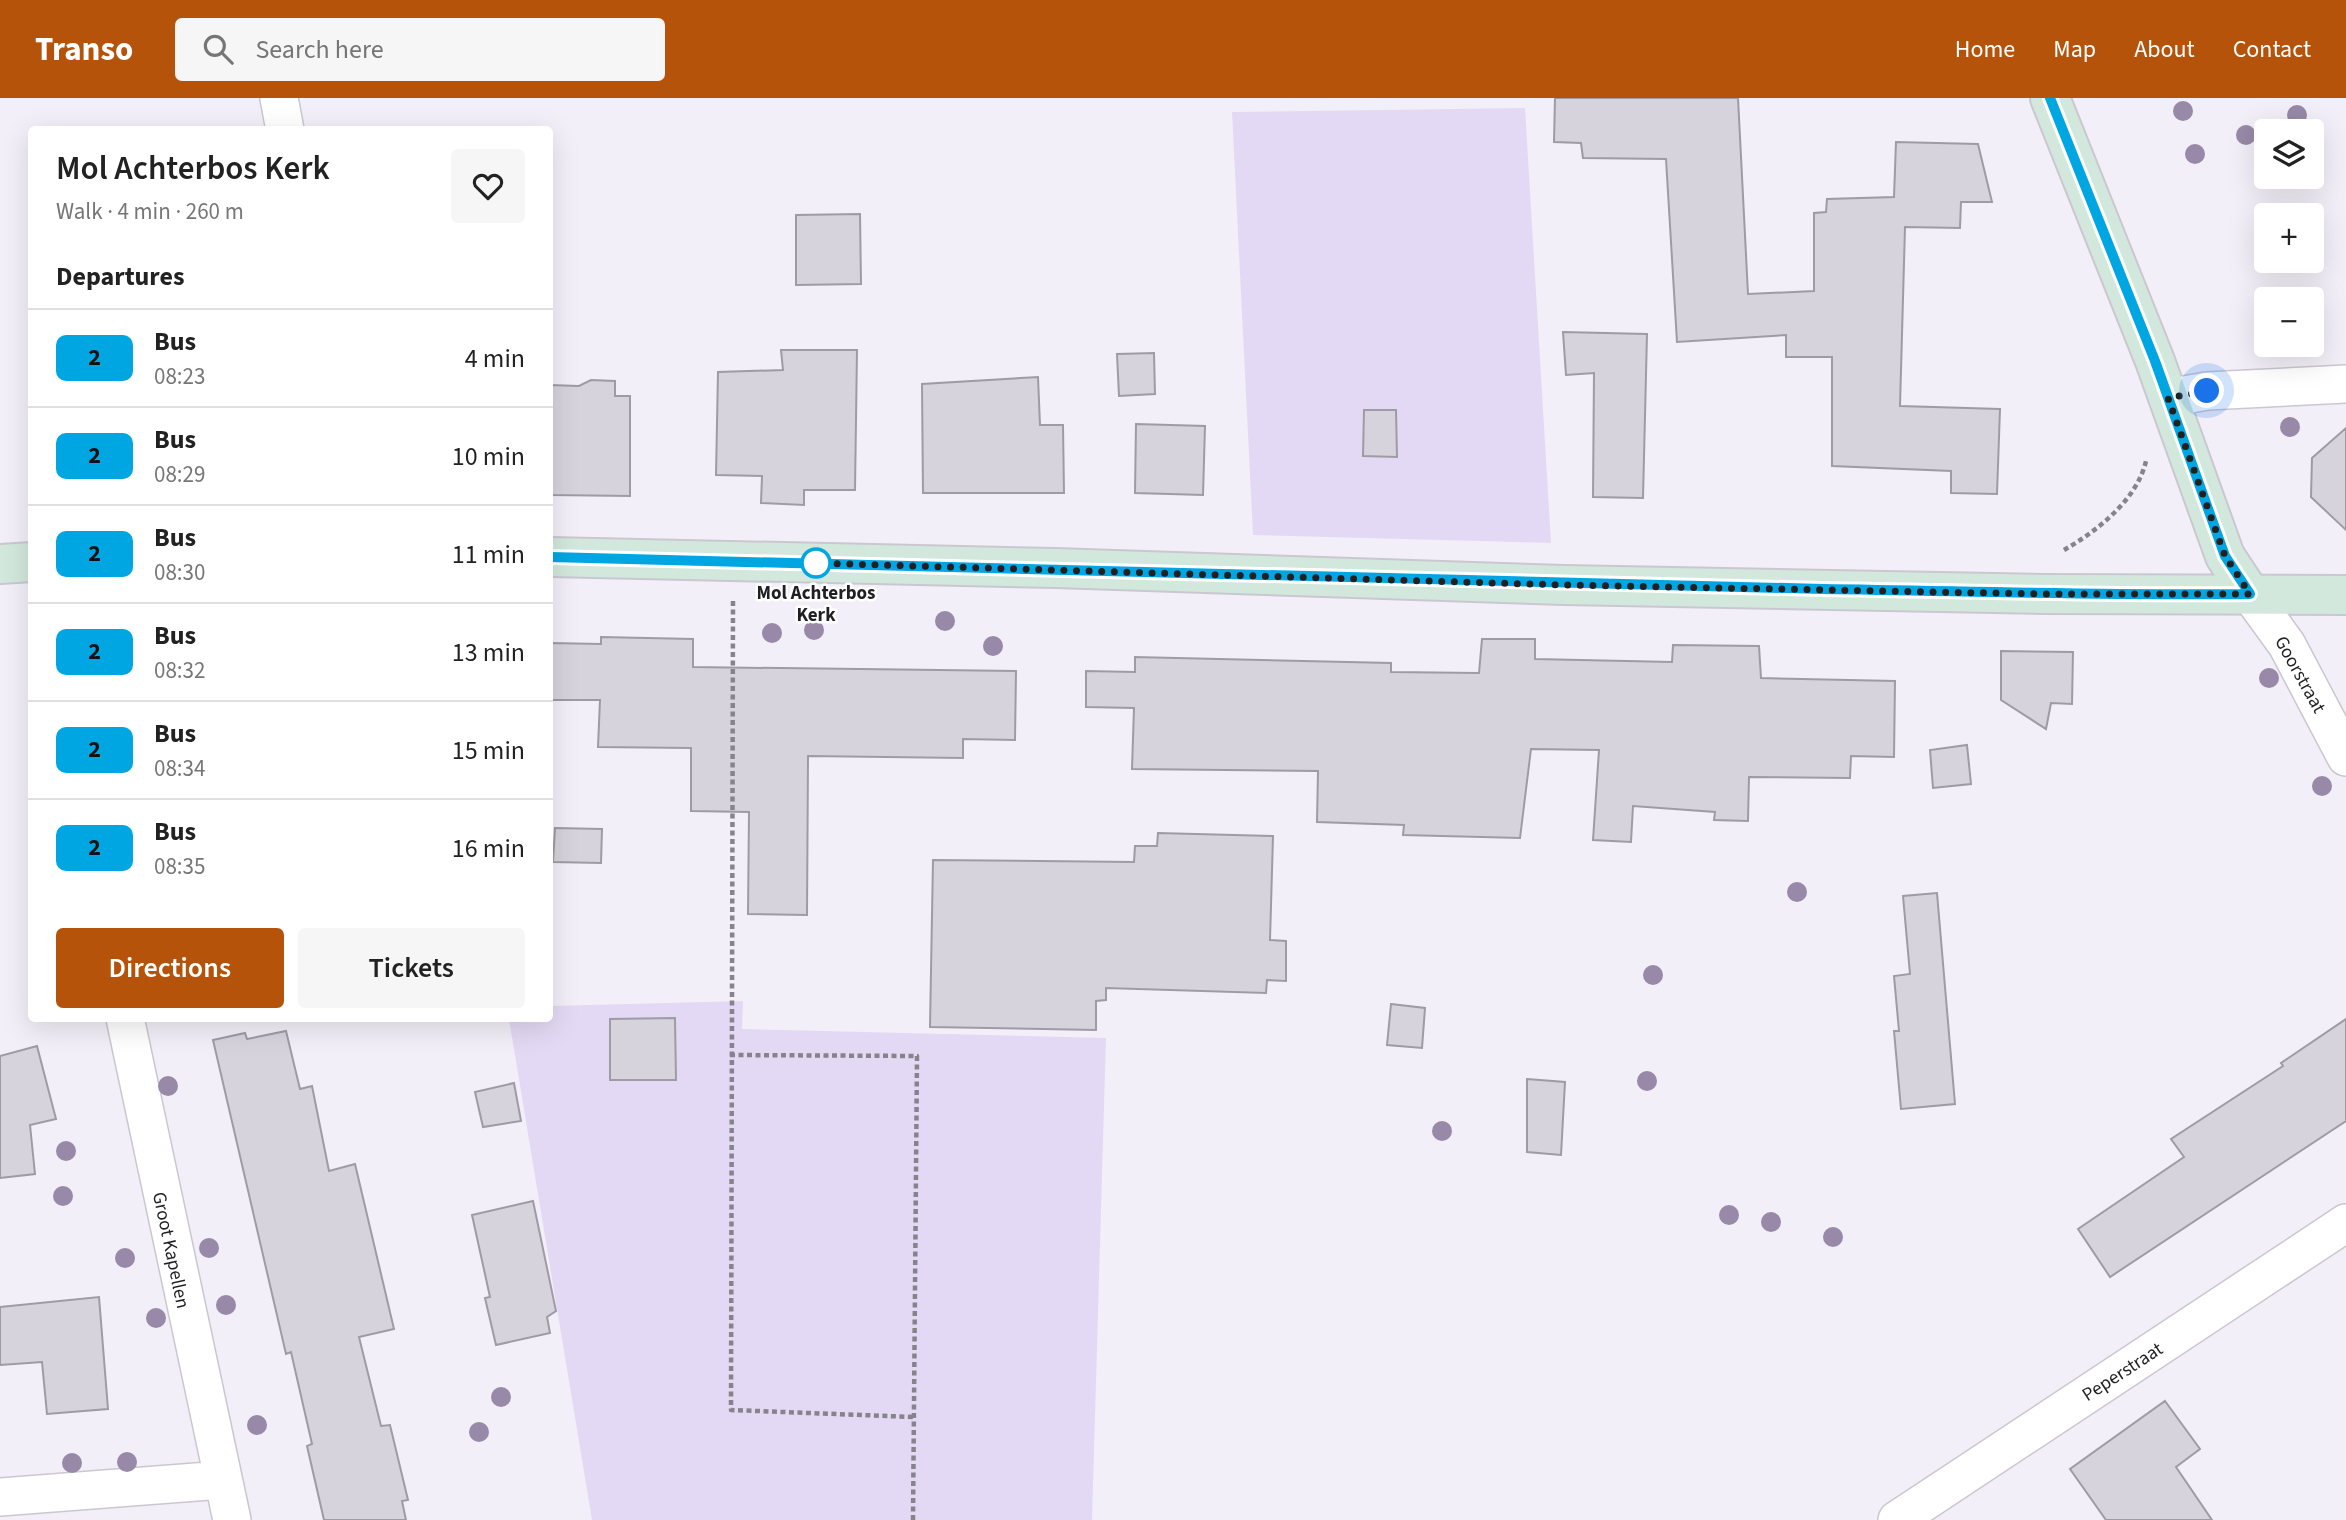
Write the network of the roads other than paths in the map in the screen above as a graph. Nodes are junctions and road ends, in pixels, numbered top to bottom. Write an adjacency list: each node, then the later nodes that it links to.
1 (279, 98): 3 (street)
2 (2050, 98): 5 (street)
3 (284, 126)
4 (2346, 384): 5 (street)
5 (2168, 398): 9 (street)
6 (553, 557): 9 (street)
7 (28, 562): 8 (street)
8 (0, 564)
9 (2267, 593): 10 (street); 11 (street, Goorstraat)
10 (2346, 595)
11 (2346, 757)
12 (126, 1022): 14 (street, Groot Kapellen)
13 (2346, 1223): 17 (street, Peperstraat)
14 (222, 1480): 15 (street); 16 (street, Groot Kapellen)
15 (0, 1497)
16 (232, 1520)
17 (1897, 1520)

